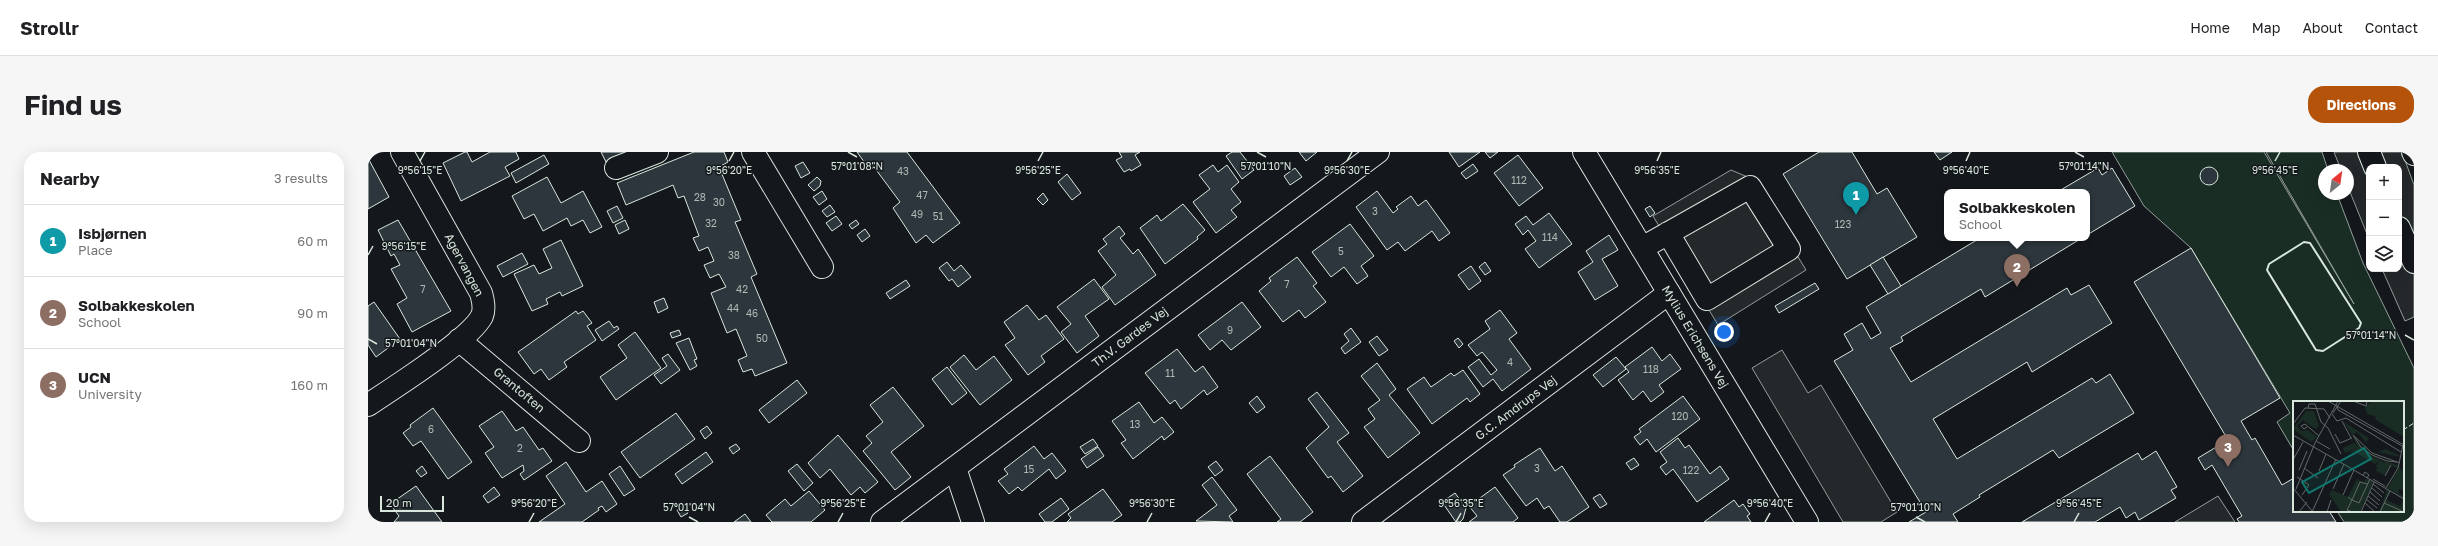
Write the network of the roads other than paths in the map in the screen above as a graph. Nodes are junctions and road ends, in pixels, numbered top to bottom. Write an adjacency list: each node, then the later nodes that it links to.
1 (402, 152): 15 (street, Agervangen)
2 (657, 152): 8 (street)
3 (753, 152): 13 (street)
4 (1378, 152): 18 (street, Th.V. Gardes Vej)
5 (1584, 152): 11 (street, Mylius Erichsens Vej)
6 (2369, 152): 7 (street)
7 (2374, 164)
8 (616, 168)
9 (1668, 233): 9 (street); 11 (street)
10 (2402, 235): 12 (street)
11 (1642, 248): 14 (street, Mylius Erichsens Vej)
12 (2414, 262)
13 (822, 267)
14 (1669, 293): 21 (street, G.C. Amdrups Vej); 22 (street, Mylius Erichsens Vej)
15 (459, 340): 16 (street, Agervangen); 17 (street, Grantoften)
16 (368, 405)
17 (579, 441)
18 (955, 468): 19 (street, Th.V. Gardes Vej); 20 (street)
19 (882, 522)
20 (974, 522)
21 (1363, 522)
22 (1807, 522)

